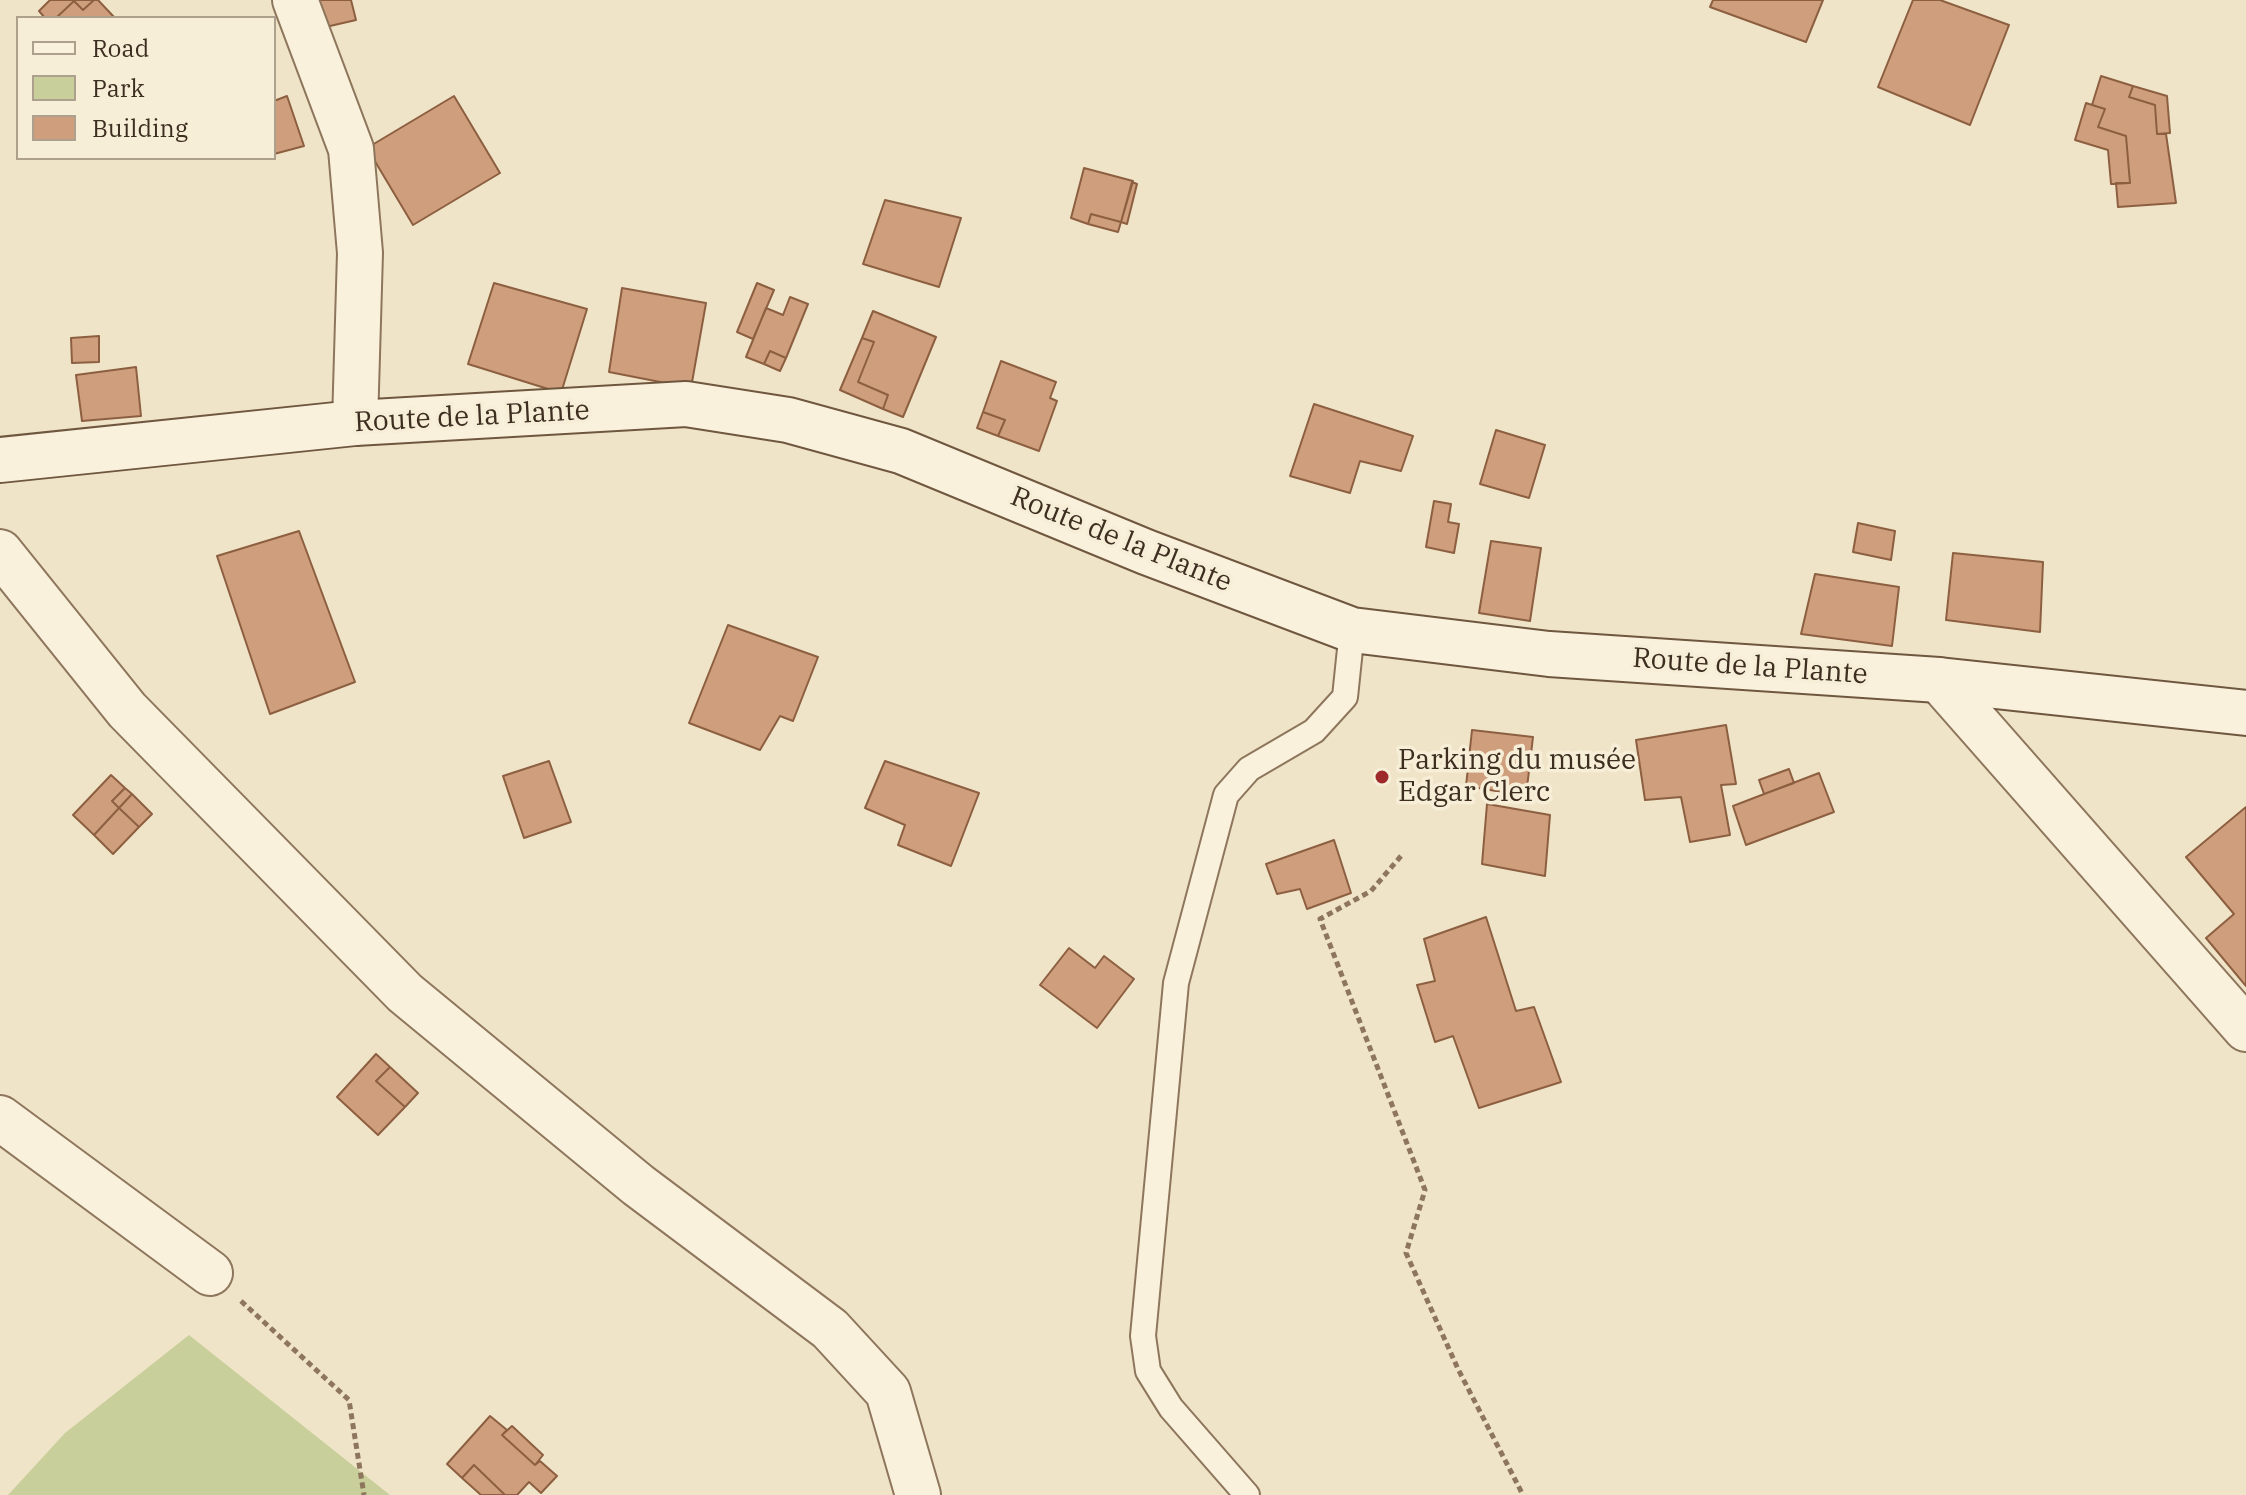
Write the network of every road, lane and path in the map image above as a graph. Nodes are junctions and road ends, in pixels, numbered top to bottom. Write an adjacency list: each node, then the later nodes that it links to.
1 (295, 0): 2 (street)
2 (355, 423): 3 (street, Route de la Plante); 5 (street, Route de la Plante)
3 (0, 460)
4 (0, 552): 13 (street)
5 (1352, 630): 6 (street, Route de la Plante); 14 (lane)
6 (1939, 680): 7 (street, Route de la Plante); 9 (street)
7 (2246, 713)
8 (1401, 856): 15 (path)
9 (2246, 1029)
10 (0, 1118): 11 (street)
11 (210, 1273): 12 (path)
12 (364, 1495)
13 (918, 1495)
14 (1247, 1495)
15 (1523, 1495)

